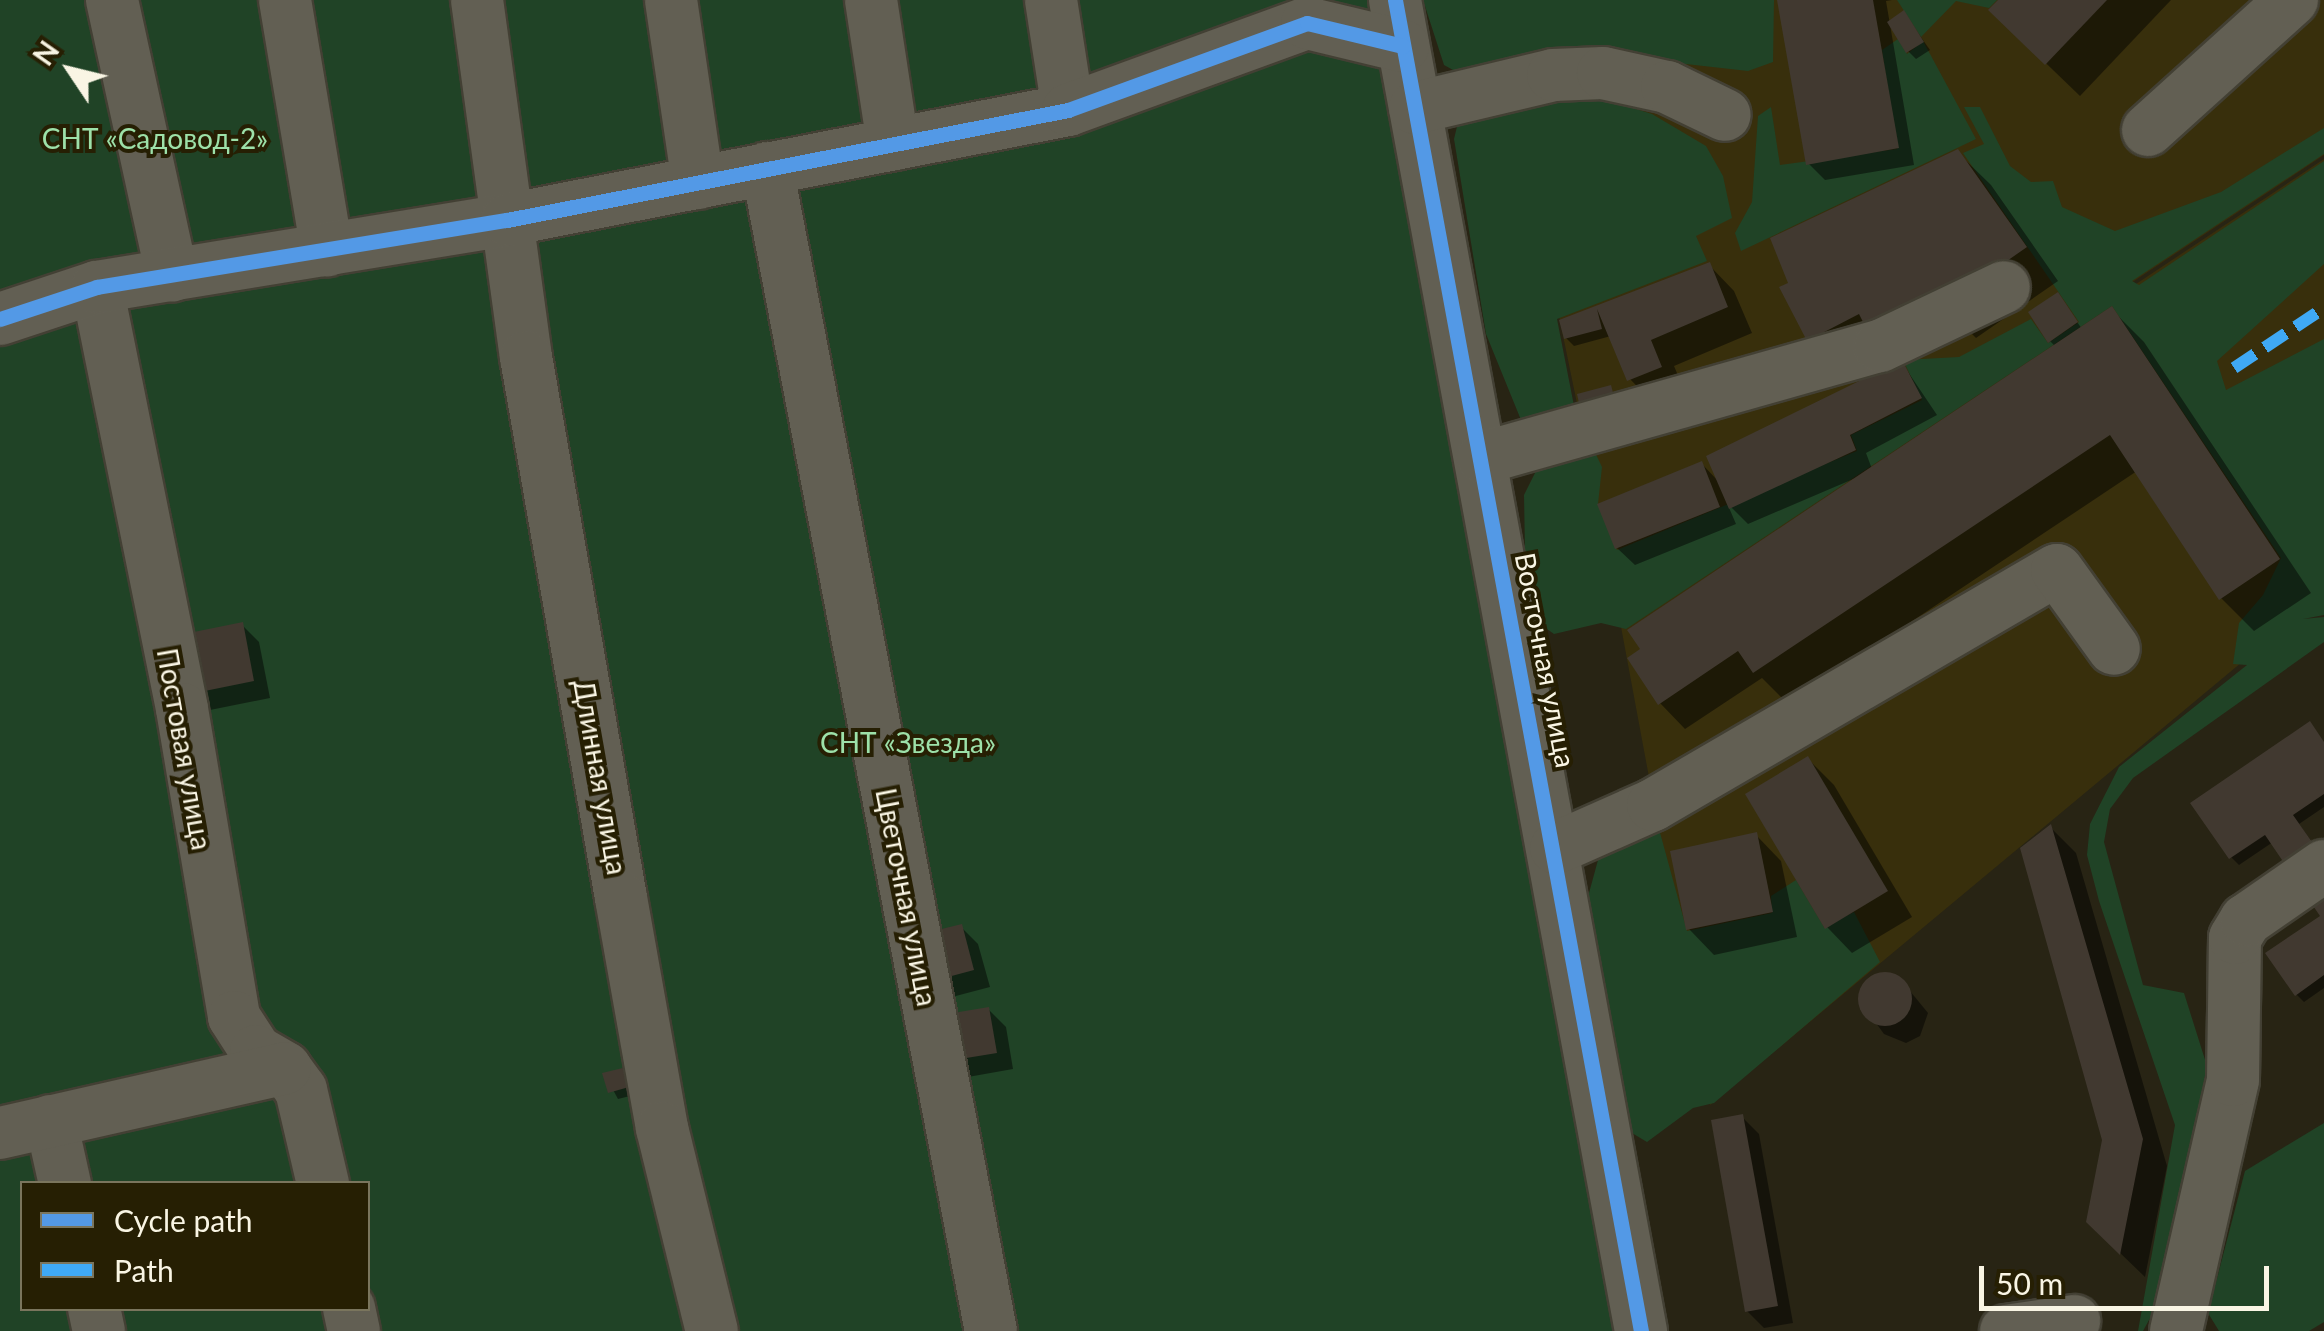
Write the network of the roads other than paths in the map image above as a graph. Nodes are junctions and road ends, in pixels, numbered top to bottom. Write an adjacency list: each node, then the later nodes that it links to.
1 (112, 0): 19 (street)
2 (285, 0): 18 (street)
3 (477, 0): 17 (street, Длинная улица)
4 (671, 0): 16 (street)
5 (871, 0): 14 (street)
6 (1051, 0): 11 (street)
7 (2292, 0): 13 (street)
8 (1315, 12): 9 (street); 11 (street)
9 (1399, 23): 10 (street, Восточная улица)
10 (1415, 108): 12 (street); 23 (street, Восточная улица)
11 (1068, 110): 14 (street)
12 (1725, 115)
13 (2148, 130)
14 (892, 144): 15 (street)
15 (766, 168): 16 (street); 34 (street, Цветочная улица)
16 (698, 183): 17 (street)
17 (507, 220): 18 (street); 33 (street, Длинная улица)
18 (327, 251): 19 (street)
19 (172, 276): 20 (street)
20 (97, 287): 22 (street); 27 (street, Постовая улица)
21 (2004, 287): 23 (street)
22 (0, 320)
23 (1483, 458): 25 (street, Восточная улица)
24 (2114, 649): 25 (street)
25 (1556, 848): 35 (street, Восточная улица)
26 (2324, 866): 37 (street)
27 (286, 1068): 28 (street); 31 (street, Постовая улица)
28 (51, 1121): 29 (street); 30 (street)
29 (0, 1133)
30 (65, 1181)
31 (322, 1181)
32 (2074, 1320): 36 (street)
33 (712, 1331)
34 (991, 1331)
35 (1641, 1331)
36 (2006, 1331)
37 (2176, 1331)

